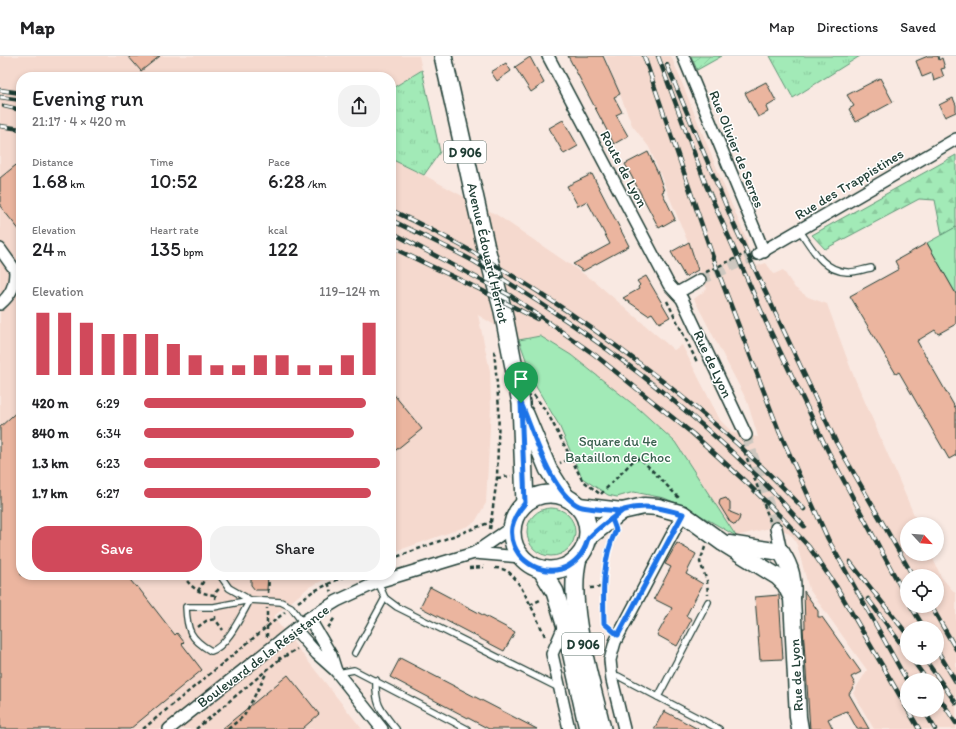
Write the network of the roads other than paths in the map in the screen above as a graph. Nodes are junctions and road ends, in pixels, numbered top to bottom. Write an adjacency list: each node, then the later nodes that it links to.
1 (443, 56): 12 (main road, Avenue Édouard Herriot / D 906)
2 (548, 56): 10 (street, Route de Lyon)
3 (684, 56): 7 (street, Rue Olivier de Serres)
4 (956, 139): 5 (street, Rue des Trappistines)
5 (800, 231): 7 (street, Rue des Trappistines); 8 (lane)
6 (0, 249): 11 (street)
7 (761, 253)
8 (871, 268)
9 (700, 280): 10 (street)
10 (677, 293): 13 (street, Rue de Lyon)
11 (0, 304)
12 (521, 403): 14 (main road, Avenue Édouard Herriot / D 906); 15 (main road, Avenue Édouard Herriot / D 906)
13 (746, 435)
14 (565, 496): 15 (main road); 16 (main road)
15 (525, 503): 19 (main road)
16 (579, 506): 18 (main road); 21 (main road)
17 (683, 514): 18 (main road); 22 (main road); 41 (street)
18 (616, 515): 21 (main road)
19 (512, 527): 24 (street, Boulevard de la Résistance); 25 (main road)
20 (776, 528): 23 (street, Rue de Lyon)
21 (588, 538): 26 (main road)
22 (717, 539): 23 (main road); 27 (main road, Rue de Lyon)
23 (781, 552): 27 (main road); 34 (main road, Rue de Lyon)
24 (474, 553): 25 (street, Boulevard de la Résistance); 29 (street, Boulevard de la Résistance)
25 (521, 557): 28 (main road)
26 (578, 558): 28 (main road); 51 (main road, D 906)
27 (760, 566): 34 (main road, Rue de Lyon)
28 (541, 570): 38 (main road, D 906)
29 (396, 577)
30 (223, 580): 35 (lane)
31 (385, 580): 32 (street, Boulevard de la Résistance)
32 (378, 582): 33 (lane); 37 (street, Boulevard de la Résistance)
33 (385, 598): 39 (lane); 43 (lane)
34 (792, 598): 54 (main road, Rue de Lyon)
35 (250, 600): 35 (lane); 37 (lane)
36 (708, 602): 44 (lane)
37 (302, 623): 40 (street); 40 (street); 45 (street, Boulevard de la Résistance)
38 (564, 624): 43 (street); 50 (main road, D 906)
39 (355, 653)
40 (337, 672): 42 (lane); 46 (street)
41 (612, 675): 44 (lane); 52 (street)
42 (376, 680): 47 (lane); 48 (lane)
43 (559, 688): 49 (street)
44 (658, 697): 53 (lane)
45 (169, 729)
46 (382, 729)
47 (396, 729)
48 (468, 729)
49 (569, 729)
50 (588, 729)
51 (602, 729)
52 (624, 729)
53 (719, 729)
54 (800, 729)

